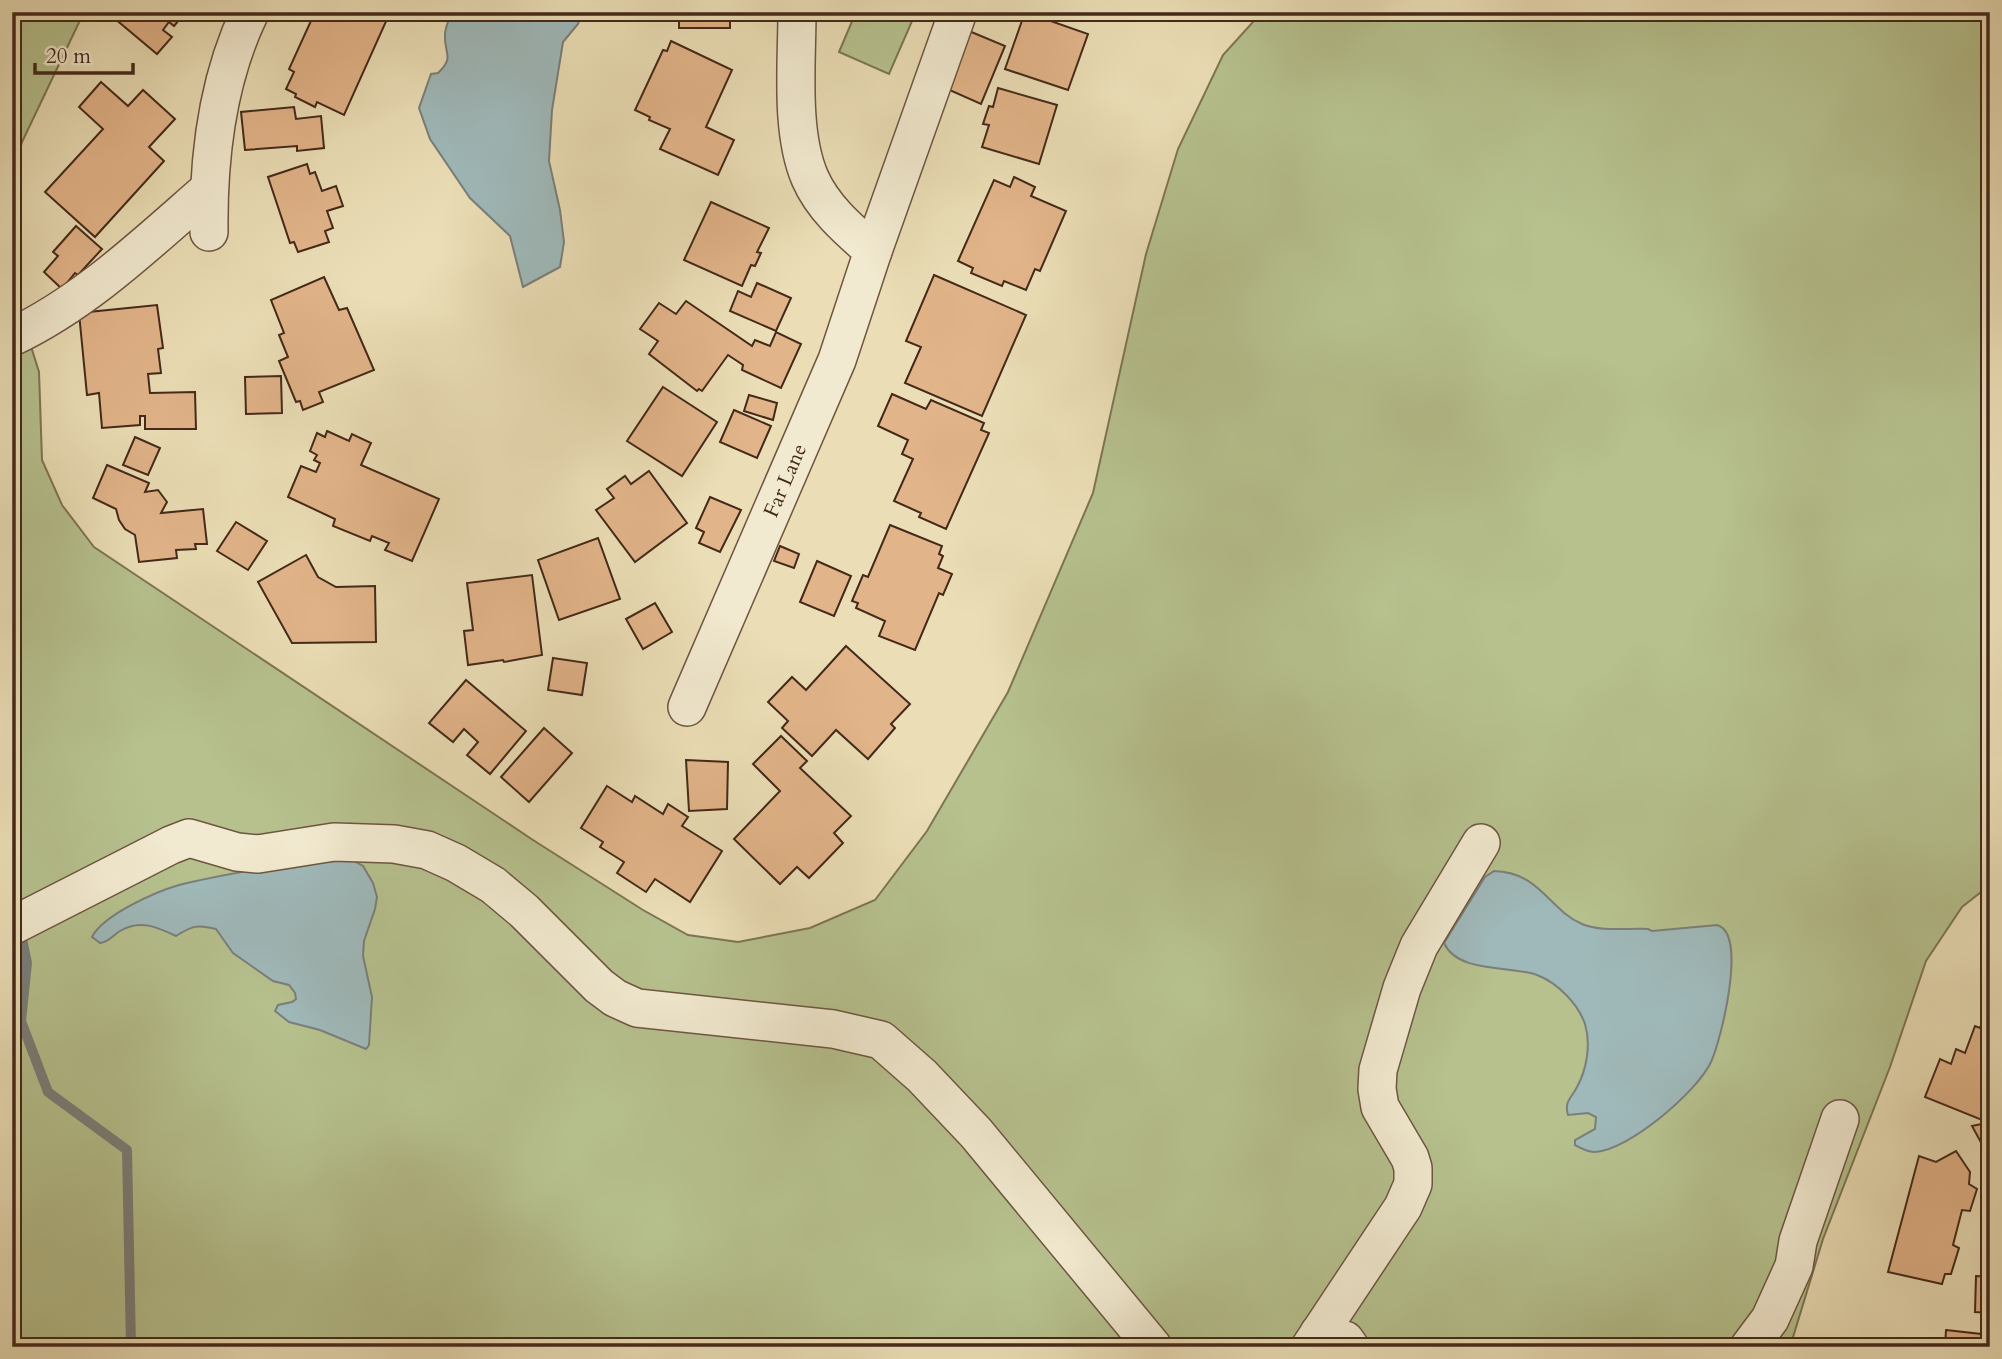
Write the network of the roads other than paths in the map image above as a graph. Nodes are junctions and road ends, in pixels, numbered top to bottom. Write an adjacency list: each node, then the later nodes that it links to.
1 (250, 12): 4 (street)
2 (797, 12): 6 (street)
3 (958, 12): 6 (street, Far Lane)
4 (208, 190): 5 (street); 7 (street)
5 (209, 232)
6 (873, 251): 8 (street, Far Lane)
7 (12, 337)
8 (687, 708)
9 (1481, 843): 12 (street)
10 (12, 926): 13 (street)
11 (1840, 1119): 14 (street)
12 (1326, 1342)
13 (1153, 1347)
14 (1749, 1347)

